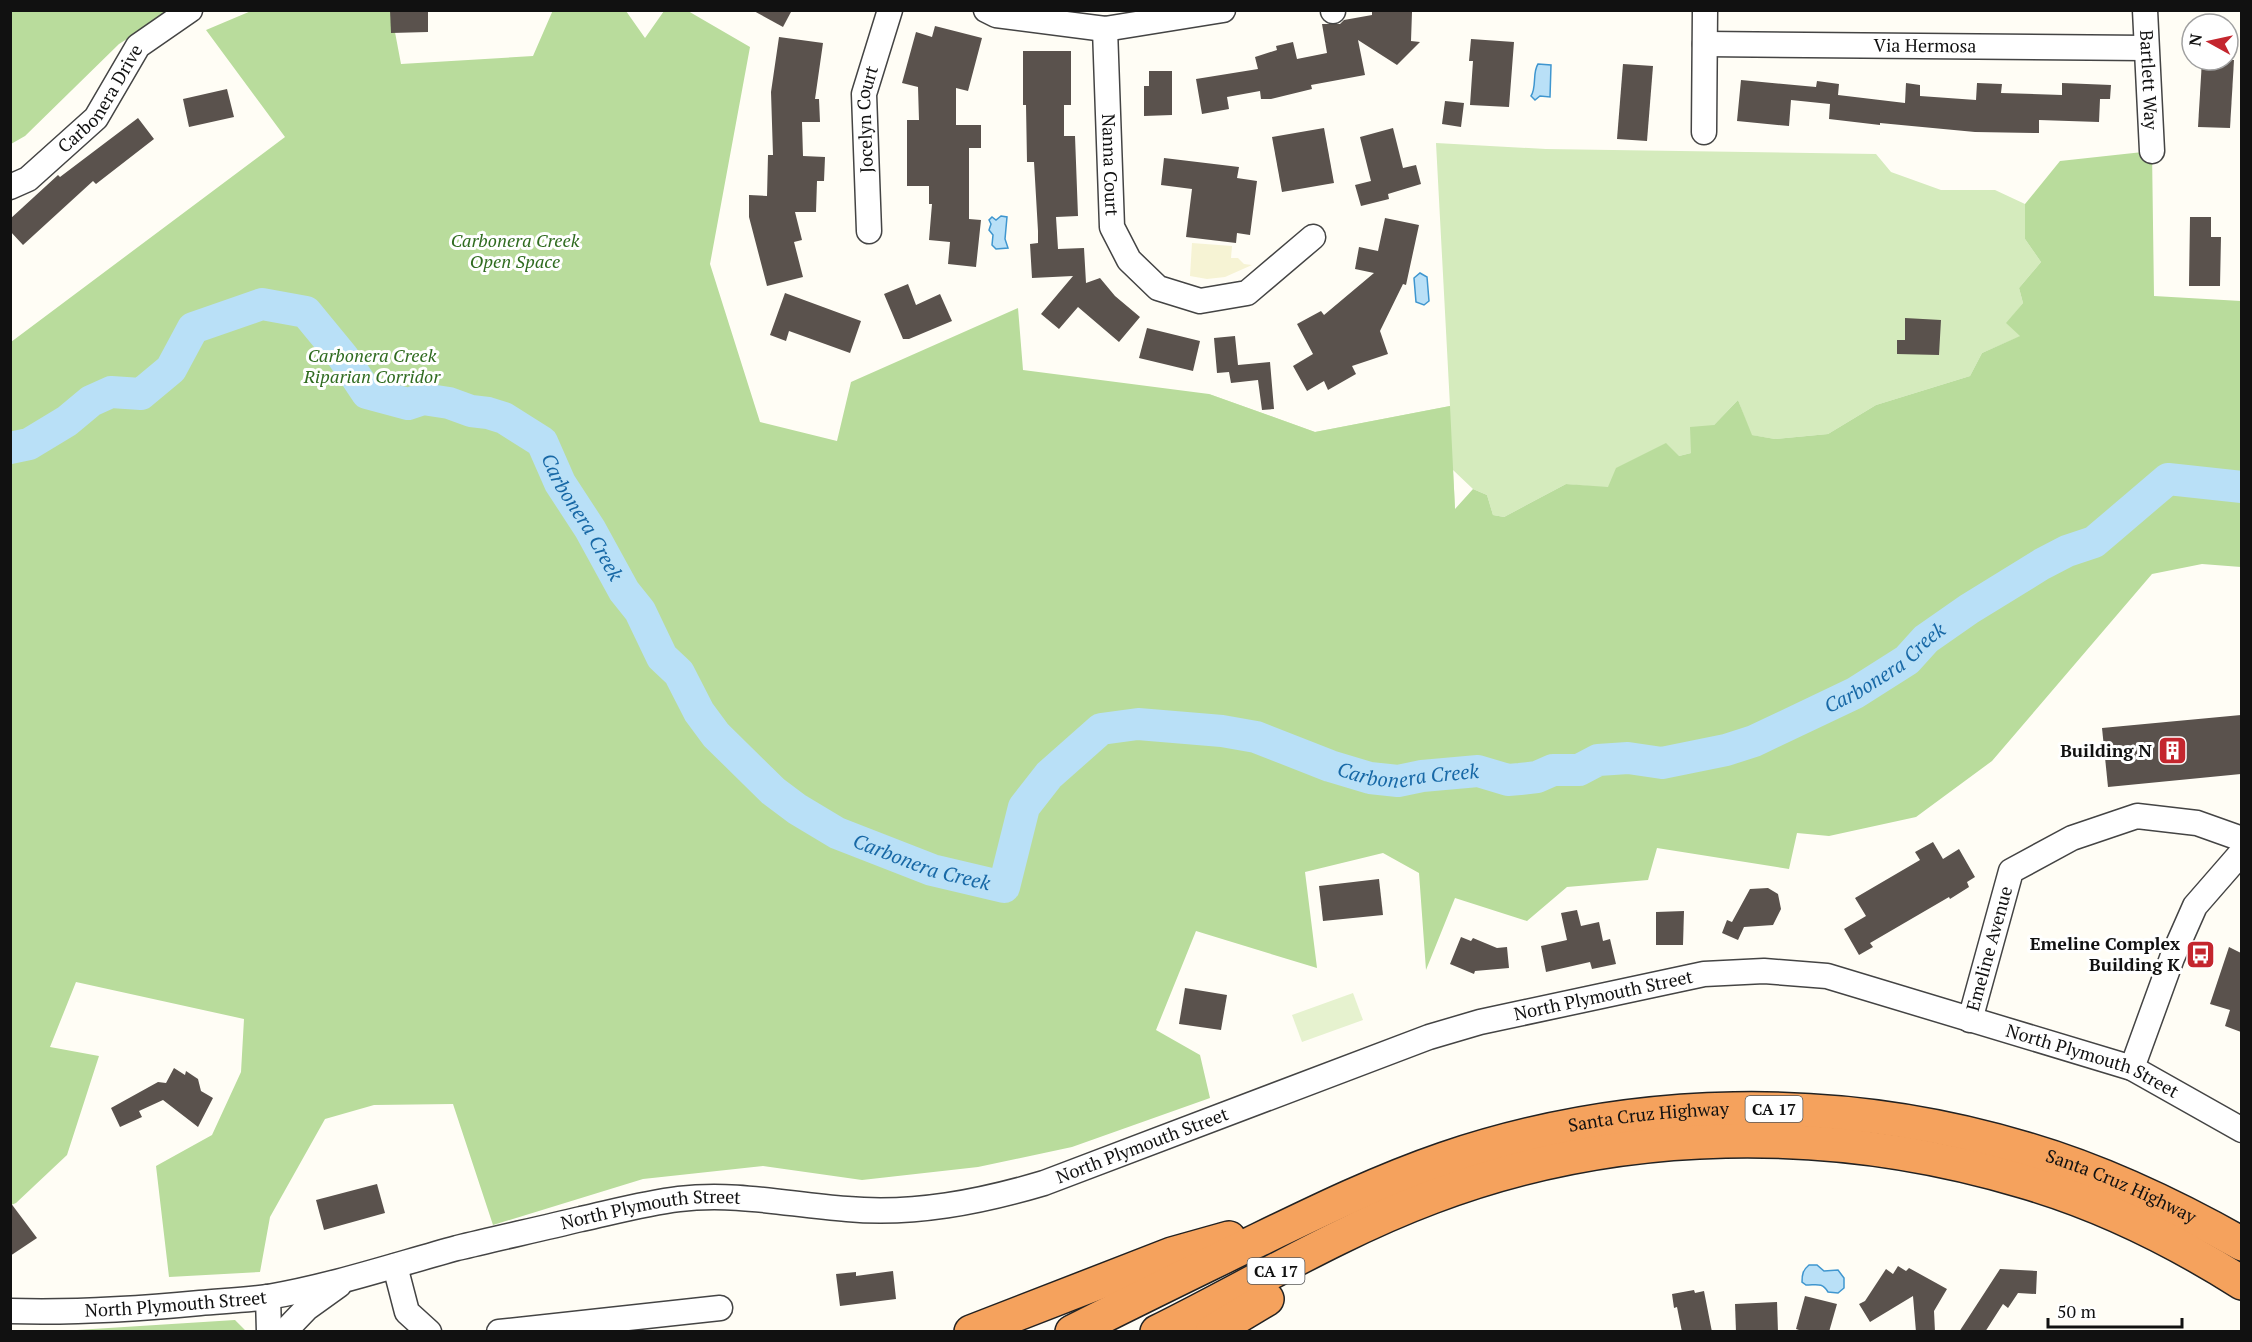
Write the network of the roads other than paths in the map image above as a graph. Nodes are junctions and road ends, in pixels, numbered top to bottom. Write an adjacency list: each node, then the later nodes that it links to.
1 (190, 10): 12 (street, Carbonera Drive)
2 (890, 10): 13 (street, Jocelyn Court)
3 (986, 10): 7 (street)
4 (1223, 10): 7 (street)
5 (1705, 10): 8 (street)
6 (2145, 10): 9 (street, Bartlett Way)
7 (1105, 29): 14 (street, Nanna Court)
8 (1704, 44): 9 (street, Via Hermosa); 10 (street)
9 (2145, 48): 11 (street, Bartlett Way)
10 (1704, 132)
11 (2152, 151)
12 (10, 187)
13 (868, 231)
14 (1313, 237)
15 (2241, 839): 17 (street, Emeline Avenue)
16 (2241, 852): 18 (street)
17 (1970, 1020): 18 (street, North Plymouth Street); 24 (street, North Plymouth Street)
18 (2132, 1068): 19 (street, North Plymouth Street)
19 (2241, 1130)
20 (1396, 1212): 21 (highway, Santa Cruz Highway / CA 17); 37 (highway, Santa Cruz Highway / CA 17); 38 (highway)
21 (2114, 1216): 26 (highway, Santa Cruz Highway / CA 17); 28 (highway)
22 (1301, 1219): 23 (highway, Santa Cruz Highway / CA 17); 35 (highway); 36 (highway, Santa Cruz Highway / CA 17)
23 (2241, 1244)
24 (395, 1266): 25 (street, North Plymouth Street); 33 (street)
25 (355, 1277): 27 (street, North Plymouth Street); 32 (street)
26 (2241, 1282)
27 (268, 1297): 30 (street, North Plymouth Street); 31 (street)
28 (2241, 1299)
29 (720, 1308): 34 (street)
30 (10, 1311)
31 (269, 1332)
32 (284, 1332)
33 (429, 1332)
34 (499, 1332)
35 (971, 1332)
36 (1072, 1332)
37 (1157, 1332)
38 (1212, 1332)

